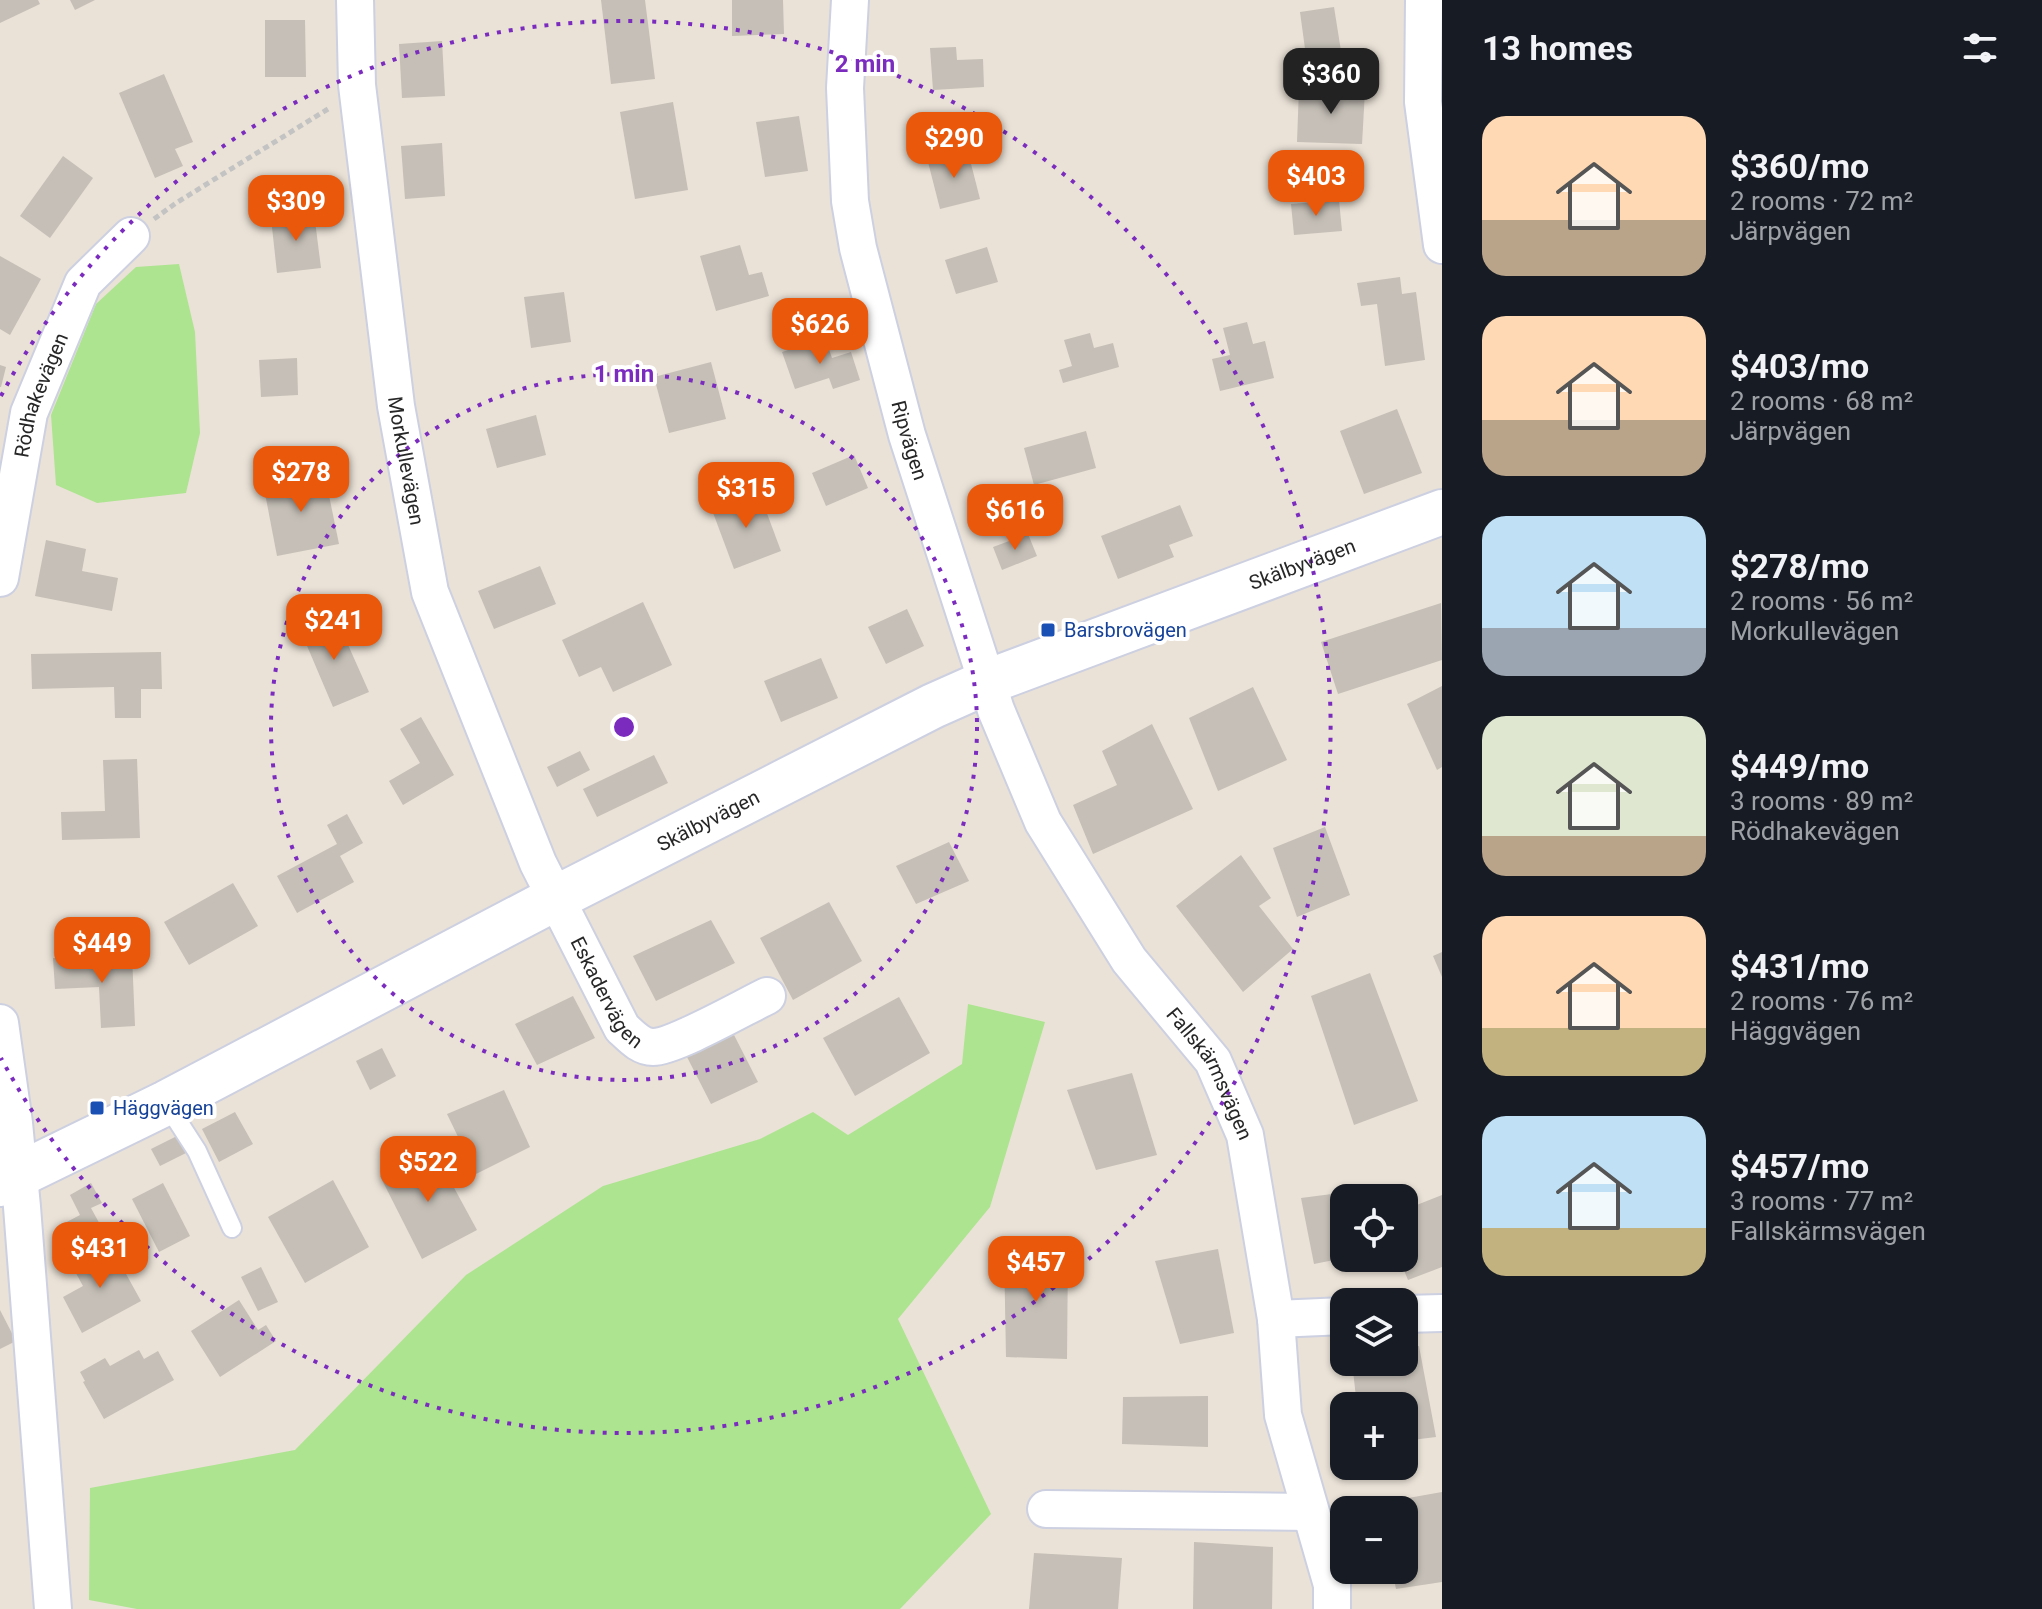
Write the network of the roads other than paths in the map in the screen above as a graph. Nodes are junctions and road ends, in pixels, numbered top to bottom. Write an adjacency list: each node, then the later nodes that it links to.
1 (355, 0): 9 (street, Morkullevägen)
2 (850, 0): 8 (street, Ripvägen)
3 (1424, 0): 5 (street)
4 (131, 236): 7 (street, Rödhakevägen)
5 (1442, 245)
6 (1442, 512): 8 (street, Skälbyvägen)
7 (0, 578)
8 (987, 682): 9 (street, Skälbyvägen); 18 (street, Fallskärmsvägen)
9 (556, 898): 10 (street, Eskadervägen); 12 (street, Skälbyvägen)
10 (767, 996)
11 (0, 1023): 13 (street)
12 (166, 1103): 13 (street, Skälbyvägen); 14 (lane)
13 (10, 1179): 21 (street)
14 (232, 1228)
15 (1442, 1313): 16 (street)
16 (1418, 1314)
17 (1330, 1317): 18 (street)
18 (1276, 1319): 20 (street, Fallskärmsvägen)
19 (1046, 1509): 20 (street)
20 (1310, 1512): 22 (street, Fallskärmsvägen)
21 (53, 1609)
22 (1332, 1609)

